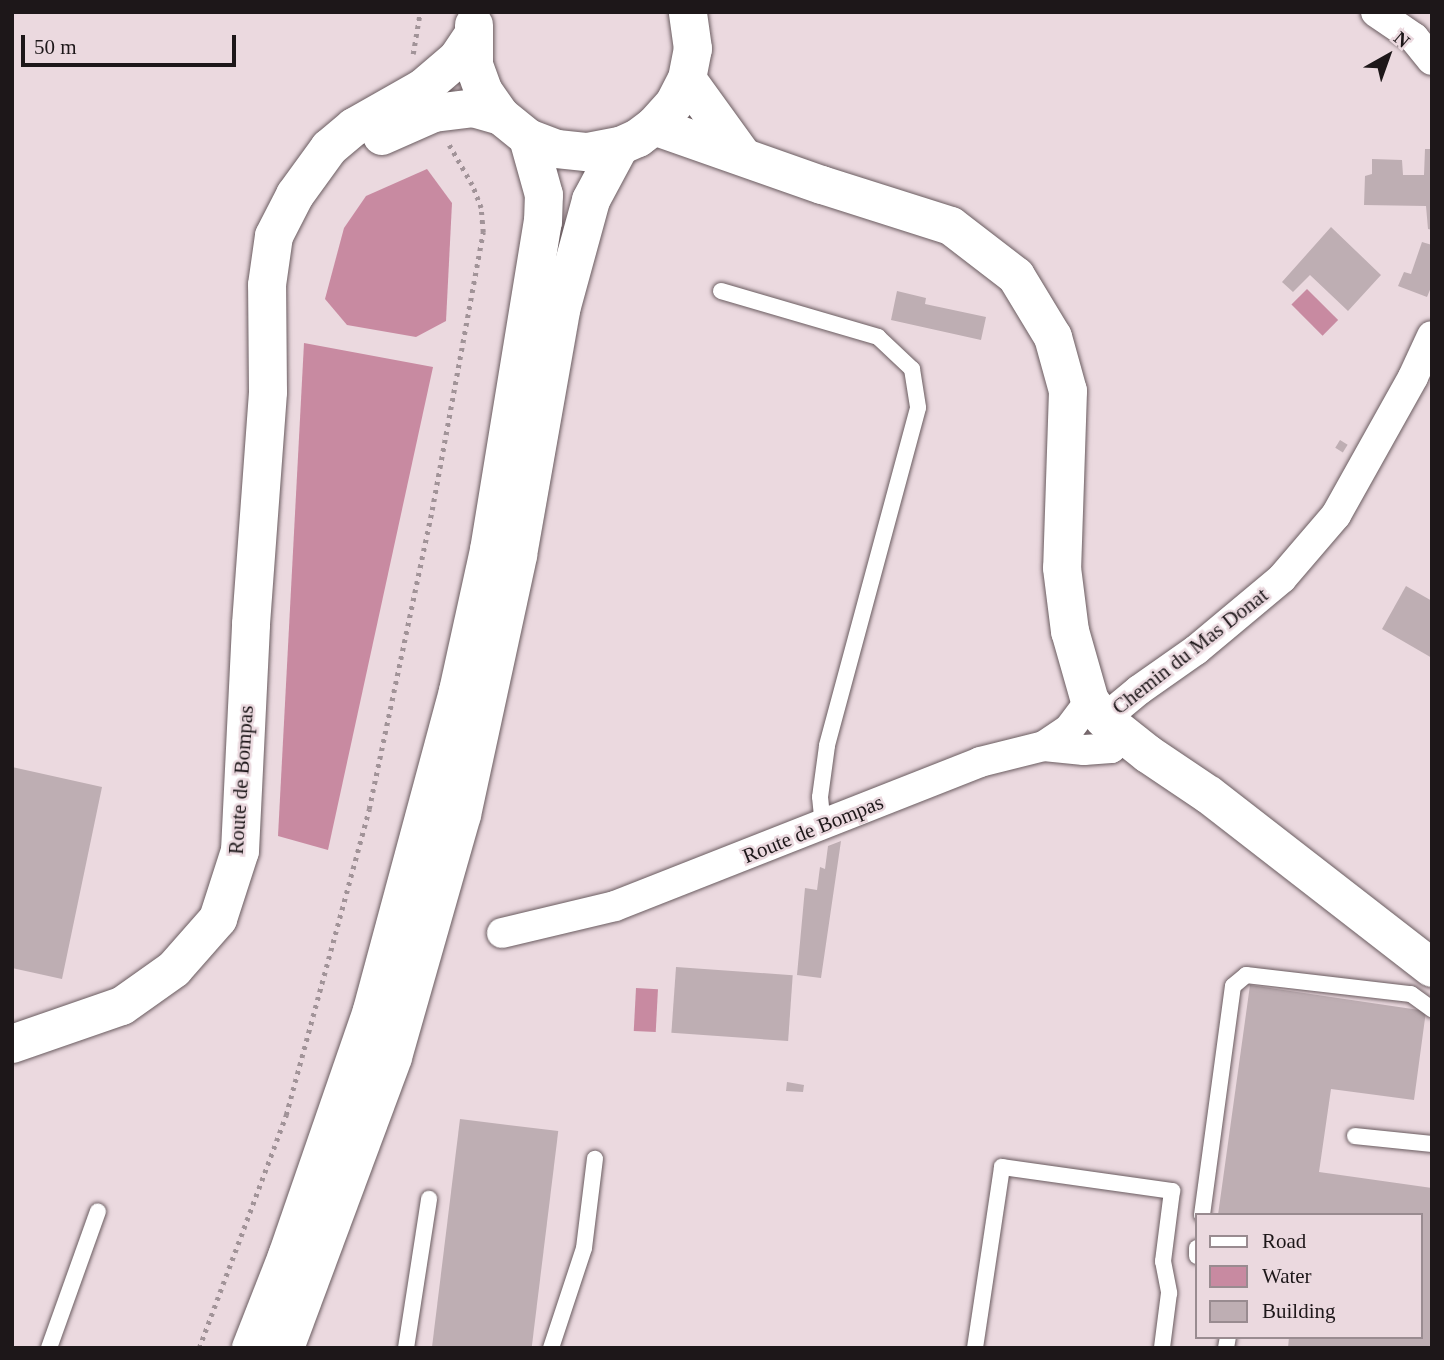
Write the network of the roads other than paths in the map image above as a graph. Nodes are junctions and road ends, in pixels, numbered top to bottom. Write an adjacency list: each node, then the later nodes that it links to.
1 (1376, 12): 4 (street)
2 (691, 15): 5 (main road)
3 (474, 25): 7 (main road); 12 (main road, Route de Bompas)
4 (1432, 60)
5 (687, 79): 6 (main road); 9 (main road)
6 (654, 126): 8 (main road); 9 (main road)
7 (514, 127): 8 (main road, Route de Bompas); 12 (main road, Route de Bompas); 27 (main road)
8 (620, 146): 28 (main road)
9 (741, 154): 13 (main road)
10 (722, 291): 15 (lane)
11 (1432, 336): 13 (street, Chemin du Mas Donat)
12 (268, 392): 19 (main road, Route de Bompas)
13 (1106, 718): 14 (street); 14 (street); 17 (main road)
14 (1044, 746): 15 (street, Route de Bompas)
15 (823, 824): 16 (street, Route de Bompas)
16 (502, 933)
17 (1432, 968)
18 (1432, 1009): 25 (lane)
19 (12, 1044)
20 (1355, 1136): 21 (lane)
21 (1432, 1144)
22 (596, 1159): 30 (lane)
23 (429, 1199): 29 (lane)
24 (98, 1211): 26 (lane)
25 (1202, 1213)
26 (49, 1348)
27 (251, 1348)
28 (285, 1348)
29 (406, 1348)
30 (551, 1348)
31 (975, 1348): 32 (lane)
32 (1162, 1348)

